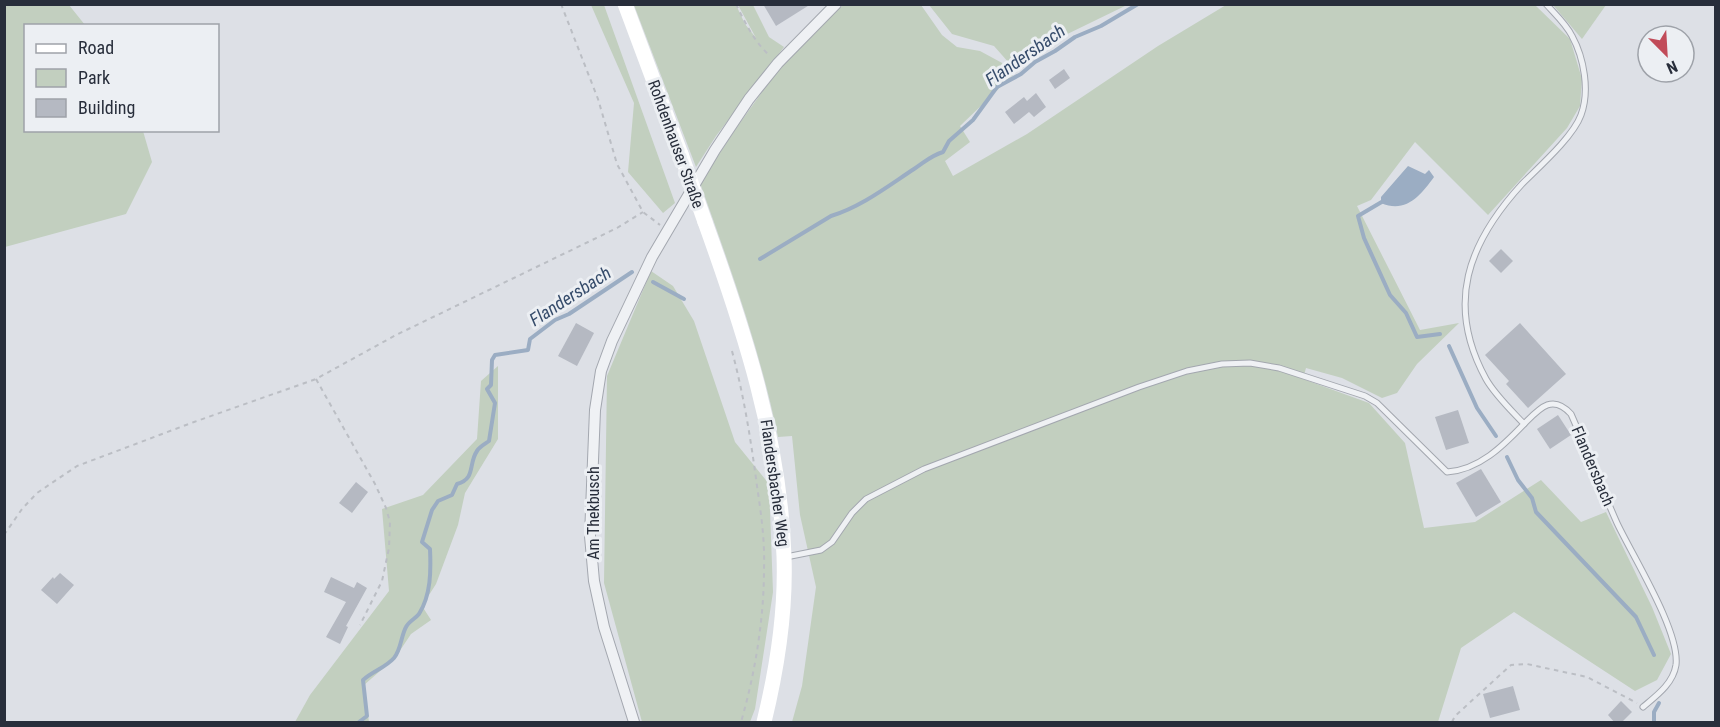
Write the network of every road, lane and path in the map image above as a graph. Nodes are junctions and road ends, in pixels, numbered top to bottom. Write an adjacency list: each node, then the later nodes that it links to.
1 (561, 4): 7 (path)
2 (625, 4): 9 (main road, Rohdenhauser Straße, bridge)
3 (736, 4): 6 (path)
4 (836, 4): 6 (street)
5 (1546, 4): 12 (lane)
6 (778, 63): 8 (street)
7 (643, 212): 8 (path); 11 (path)
8 (667, 230): 17 (street, Am Thekbusch)
9 (727, 284): 14 (main road, Flandersbacher Weg)
10 (731, 349): 18 (path)
11 (316, 380): 13 (path); 15 (path)
12 (1524, 424): 14 (lane); 16 (lane, Flandersbach)
13 (4, 535)
14 (784, 558): 19 (main road, Flandersbacher Weg)
15 (360, 625)
16 (1643, 707): 20 (path)
17 (634, 723)
18 (741, 723)
19 (764, 723)
20 (1452, 723)

